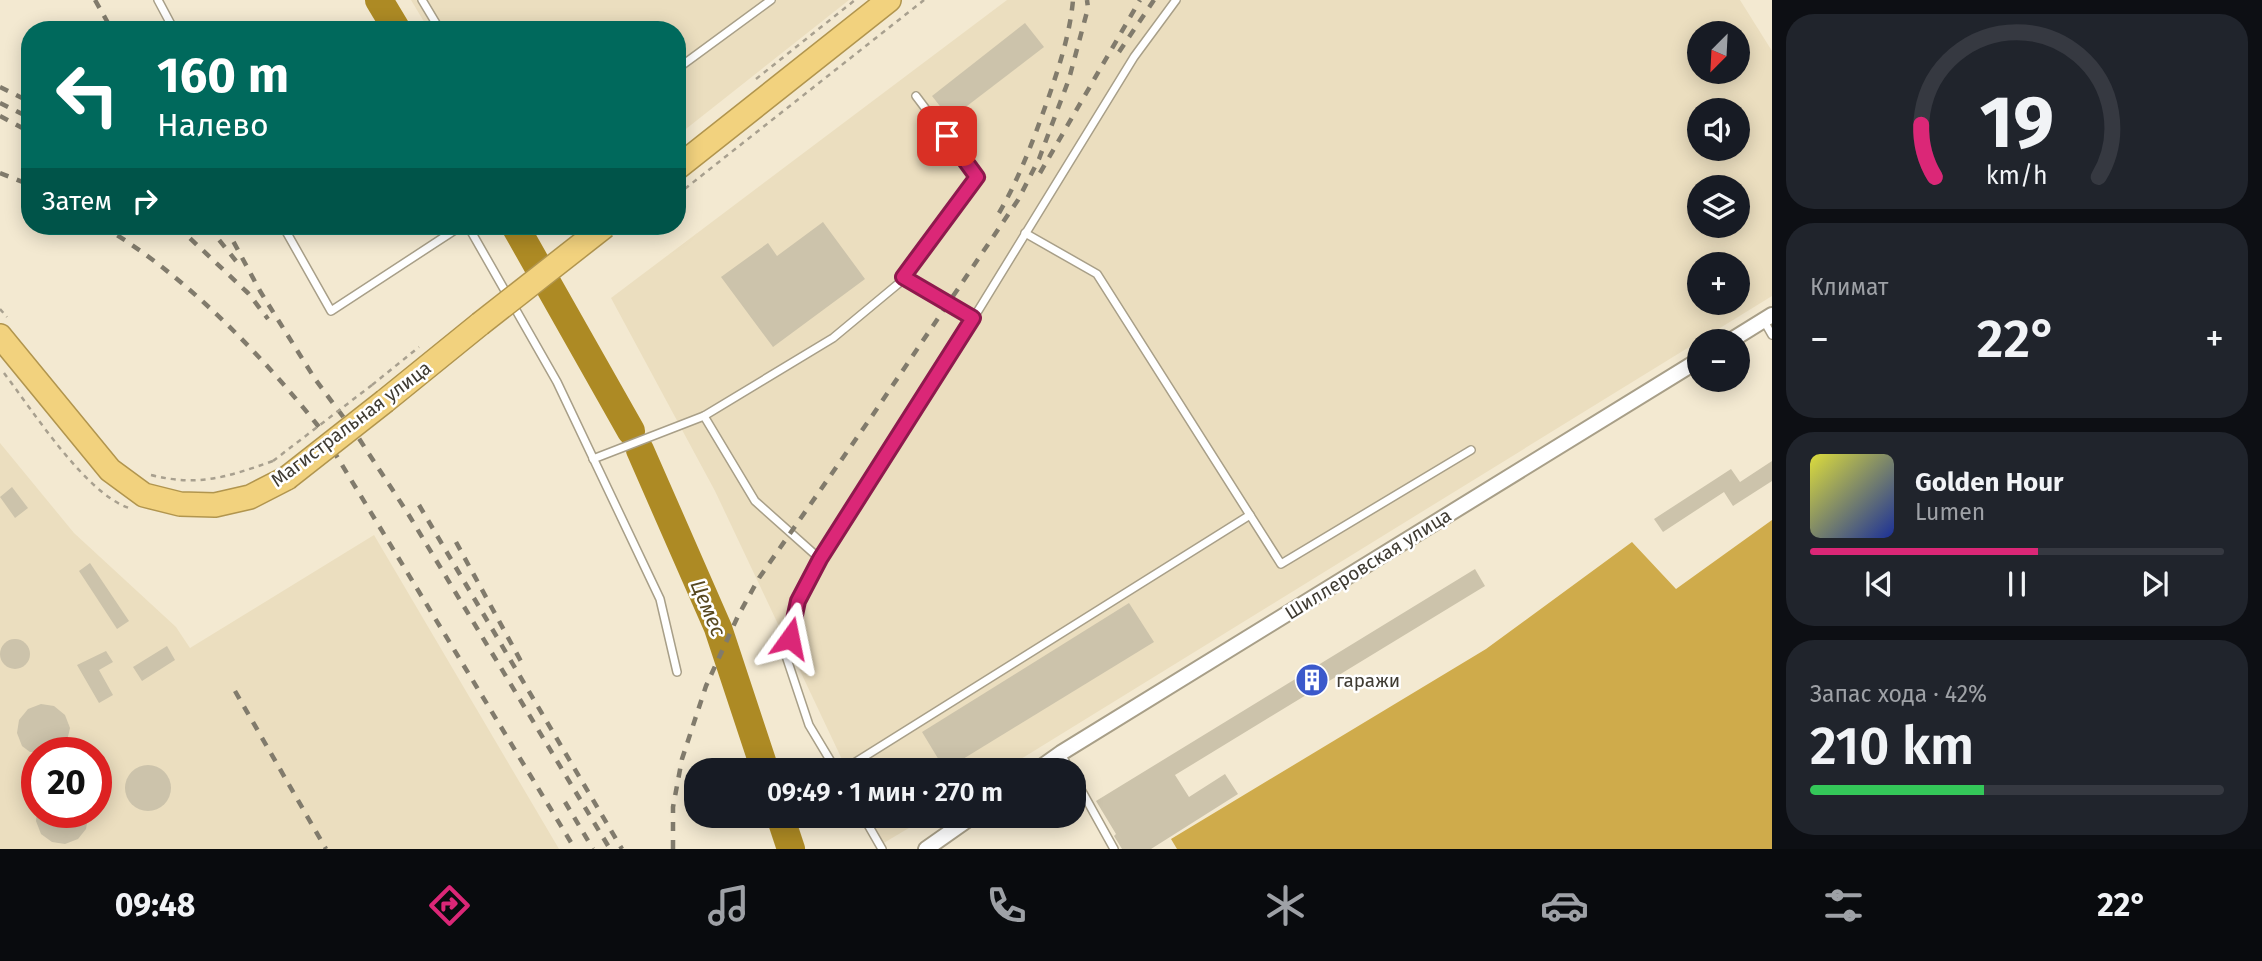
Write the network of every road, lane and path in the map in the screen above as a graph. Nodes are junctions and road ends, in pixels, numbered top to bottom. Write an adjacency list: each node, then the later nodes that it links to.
1 (158, 0): 8 (lane)
2 (422, 0): 9 (lane)
3 (771, 0): 10 (lane)
4 (855, 0): 11 (path)
5 (889, 0): 13 (highway)
6 (924, 0): 14 (path)
7 (1177, 0): 15 (lane)
8 (169, 21)
9 (435, 21)
10 (686, 62)
11 (750, 84)
12 (916, 96): 20 (lane)
13 (686, 161)
14 (686, 188)
15 (1026, 233): 22 (lane); 34 (lane)
16 (289, 235): 17 (lane)
17 (447, 235)
18 (473, 235): 31 (lane)
19 (594, 235): 28 (highway, Магистральная улица, bridge)
20 (903, 277): 22 (lane); 29 (lane)
21 (0, 309): 24 (path)
22 (973, 318): 35 (lane)
23 (1768, 318): 25 (street); 26 (lane)
24 (4, 328): 32 (highway, Магистральная улица)
25 (1750, 329)
26 (1772, 335)
27 (1687, 367): 37 (street, Шиллеровская улица)
28 (379, 393): 32 (highway, Магистральная улица, bridge); 32 (path, bridge)
29 (704, 416): 31 (lane); 35 (lane)
30 (1471, 450): 34 (lane)
31 (593, 459): 36 (lane)
32 (280, 470): 33 (path)
33 (141, 473)
34 (1250, 514): 39 (lane)
35 (820, 559): 38 (lane)
36 (677, 672)
37 (1061, 753): 40 (street, Шиллеровская улица); 41 (lane)
38 (829, 758)
39 (862, 758)
40 (1054, 758)
41 (1064, 758)
42 (1086, 799): 47 (lane)
43 (870, 828): 45 (lane)
44 (956, 828): 46 (street)
45 (882, 849)
46 (926, 849)
47 (1114, 849)

